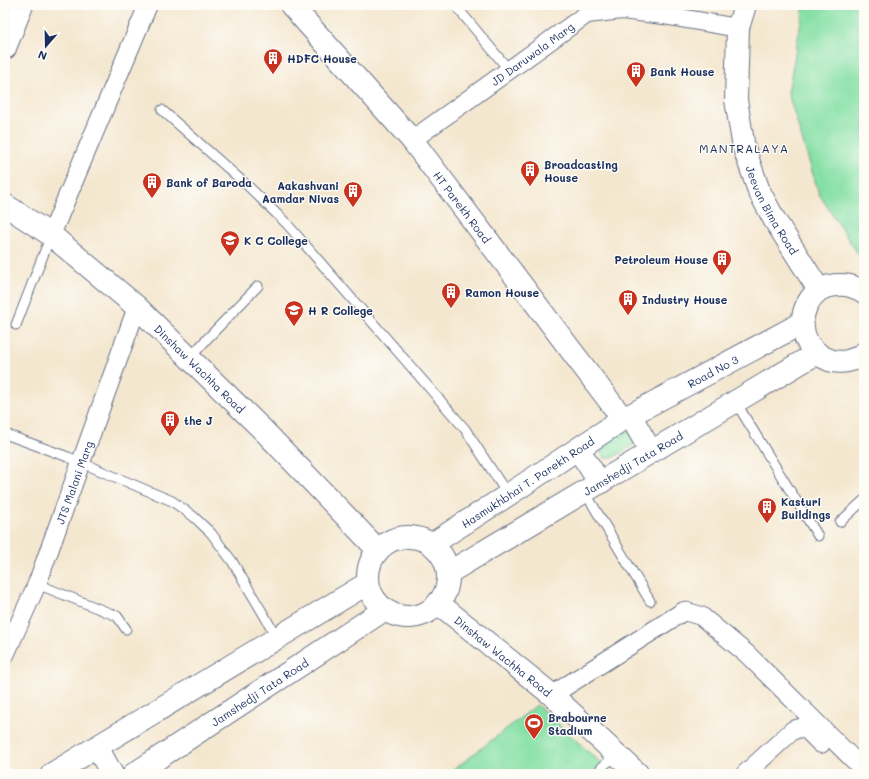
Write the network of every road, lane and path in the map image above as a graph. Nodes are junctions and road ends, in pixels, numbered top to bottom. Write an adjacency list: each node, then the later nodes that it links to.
1 (22, 5): 8 (street)
2 (148, 5): 13 (street)
3 (291, 5): 11 (street, HT Parekh Road)
4 (455, 5): 9 (lane)
5 (745, 5): 7 (street, Jeevan Bima Road)
6 (620, 8): 7 (street, JD Daruwala Marg); 9 (street, JD Daruwala Marg)
7 (738, 28): 15 (street, Jeevan Bima Road)
8 (5, 48)
9 (509, 70): 11 (street, JD Daruwala Marg)
10 (162, 110): 30 (lane)
11 (412, 140): 24 (street, HT Parekh Road)
12 (5, 205): 13 (street, Dinshaw Wachha Road)
13 (51, 235): 17 (street, Dinshaw Wachha Road); 19 (lane)
14 (258, 286): 22 (lane)
15 (819, 290): 16 (street); 18 (street)
16 (864, 292)
17 (137, 306): 22 (street, Dinshaw Wachha Road); 28 (street, JTS Malani Marg)
18 (802, 323): 20 (street); 24 (street, Road No 3)
19 (16, 325)
20 (817, 353): 21 (street); 23 (street, Jamshedji Tata Road)
21 (863, 355)
22 (190, 358): 35 (street, Dinshaw Wachha Road)
23 (735, 401): 27 (street, Jamshedji Tata Road); 33 (lane)
24 (627, 417): 26 (street, Hasmukhbhai T. Parekh Road); 27 (street, HT Parekh Road)
25 (5, 434): 28 (lane)
26 (578, 449): 29 (street); 30 (street, Hasmukhbhai T. Parekh Road)
27 (651, 452): 29 (street, Jamshedji Tata Road)
28 (81, 462): 38 (street, JTS Malani Marg); 43 (lane)
29 (592, 488): 36 (street, Jamshedji Tata Road); 39 (lane)
30 (508, 496): 34 (street, Hasmukhbhai T. Parekh Road)
31 (864, 500): 32 (lane)
32 (840, 522)
33 (818, 536)
34 (432, 544): 35 (street); 36 (street)
35 (378, 550): 37 (street)
36 (448, 573): 40 (street)
37 (368, 583): 41 (street); 43 (street)
38 (37, 584): 42 (lane); 44 (street, JTS Malani Marg)
39 (650, 601)
40 (438, 604): 41 (street); 45 (street, Dinshaw Wachha Road)
41 (384, 610): 51 (street, Jamshedji Tata Road)
42 (126, 629)
43 (276, 638): 46 (street)
44 (5, 656)
45 (552, 695): 47 (street, Dinshaw Wachha Road); 48 (street)
46 (97, 747): 49 (street); 50 (street)
47 (616, 755): 52 (lane); 53 (street, Dinshaw Wachha Road)
48 (864, 770)
49 (52, 774)
50 (112, 774)
51 (134, 774)
52 (596, 774)
53 (638, 774)
54 (745, 774): 55 (street)
55 (854, 774)

